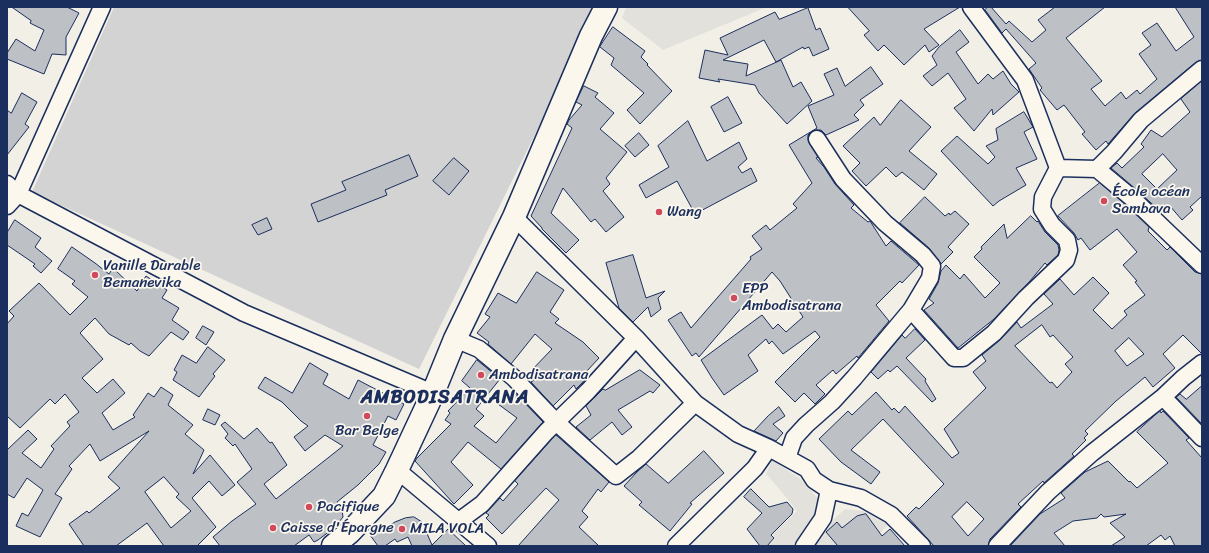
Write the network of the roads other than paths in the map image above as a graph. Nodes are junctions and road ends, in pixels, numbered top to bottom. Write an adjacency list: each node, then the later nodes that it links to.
1 (102, 7): 8 (street)
2 (606, 7): 10 (main road)
3 (971, 7): 6 (street)
4 (1202, 69): 7 (street)
5 (817, 139): 12 (street)
6 (1058, 168): 7 (street); 12 (street)
7 (1097, 169): 11 (street)
8 (13, 189): 9 (street); 16 (street)
9 (7, 206)
10 (514, 217): 13 (street); 14 (main road)
11 (1202, 266)
12 (910, 310): 22 (street)
13 (636, 338): 18 (street); 19 (street)
14 (455, 339): 16 (main road); 19 (street)
15 (1202, 363): 17 (street)
16 (434, 393): 23 (main road)
17 (1163, 397): 20 (street); 31 (street)
18 (695, 403): 19 (street); 21 (street)
19 (556, 422): 25 (street)
20 (1202, 438)
21 (769, 448): 22 (street); 28 (street)
22 (787, 458): 24 (street)
23 (397, 470): 25 (street); 26 (main road)
24 (829, 490): 29 (street); 30 (street)
25 (459, 521): 27 (street)
26 (333, 546)
27 (488, 546)
28 (676, 546)
29 (804, 546)
30 (922, 546)
31 (997, 546)

